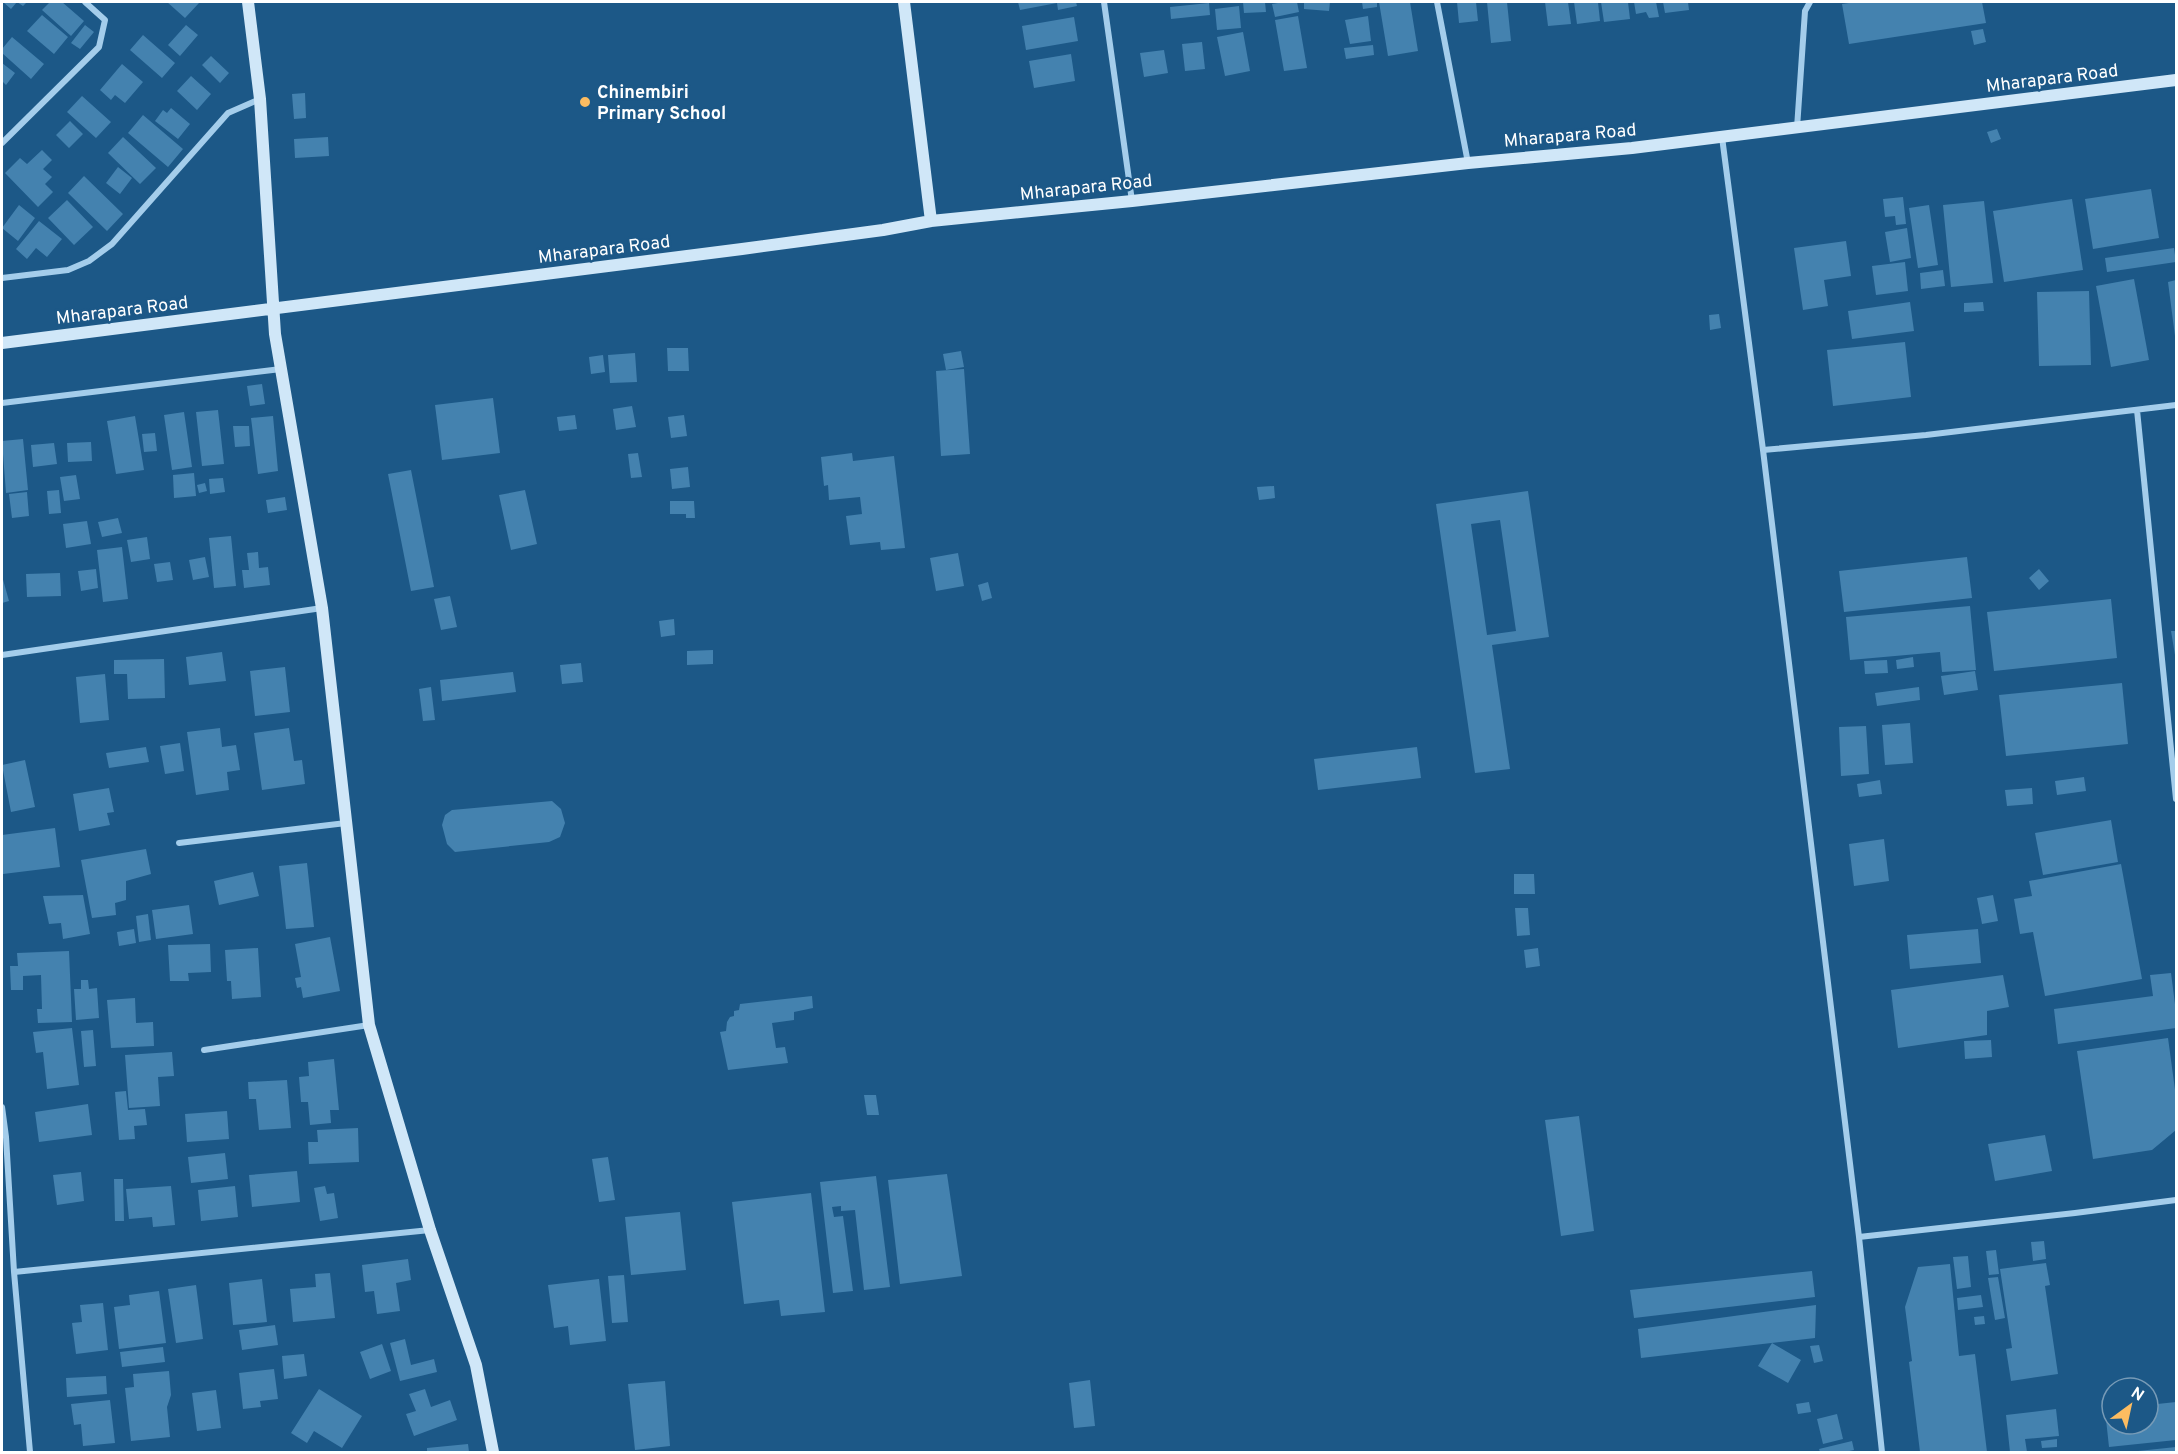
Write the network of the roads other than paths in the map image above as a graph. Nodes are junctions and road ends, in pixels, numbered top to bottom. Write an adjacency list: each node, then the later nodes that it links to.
1 (85, 2): 11 (street)
2 (249, 2): 8 (main road)
3 (904, 2): 14 (main road)
4 (1104, 2): 13 (street)
5 (1437, 2): 12 (street)
6 (1810, 2): 9 (street)
7 (2176, 80): 9 (main road, Mharapara Road)
8 (260, 99): 15 (street); 16 (main road)
9 (1797, 128): 10 (main road, Mharapara Road)
10 (1722, 137): 12 (main road, Mharapara Road); 22 (street)
11 (2, 143)
12 (1468, 163): 13 (main road, Mharapara Road)
13 (1132, 201): 14 (main road, Mharapara Road)
14 (931, 221): 16 (main road, Mharapara Road)
15 (2, 278)
16 (272, 309): 17 (main road, Mharapara Road); 18 (main road)
17 (2, 343)
18 (280, 369): 19 (street); 23 (main road)
19 (2, 403)
20 (2176, 405): 21 (street)
21 (2137, 410): 22 (street); 25 (street)
22 (1763, 450): 34 (street)
23 (322, 608): 24 (street); 26 (main road)
24 (2, 656)
25 (2176, 799)
26 (346, 823): 27 (street); 28 (main road)
27 (179, 843)
28 (369, 1025): 29 (street); 33 (main road)
29 (204, 1050)
30 (2, 1107): 31 (street)
31 (4, 1137): 35 (street)
32 (2176, 1200): 34 (street)
33 (430, 1230): 35 (street); 37 (main road)
34 (1859, 1237): 38 (street)
35 (14, 1272): 36 (street)
36 (30, 1452)
37 (493, 1452)
38 (1882, 1452)

